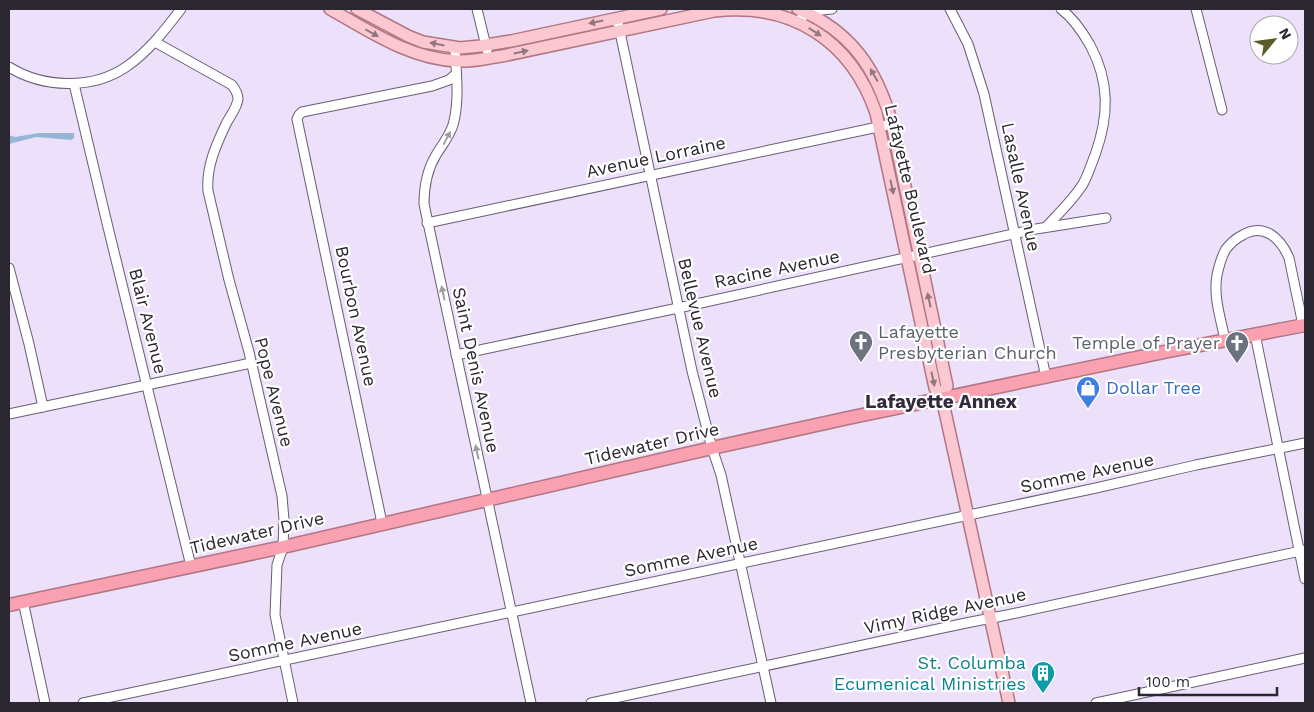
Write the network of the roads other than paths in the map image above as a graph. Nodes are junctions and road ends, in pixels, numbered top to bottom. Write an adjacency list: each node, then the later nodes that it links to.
1 (181, 9): 15 (street)
2 (330, 9): 19 (main road, Lafayette Boulevard, one-way to 19)
3 (357, 9): 17 (main road, one-way to 3)
4 (477, 9): 16 (street)
5 (661, 9): 12 (main road)
6 (729, 9): 13 (main road, Lafayette Boulevard); 14 (main road, Lafayette Boulevard)
7 (832, 9): 11 (street)
8 (950, 9): 30 (street, Lasalle Avenue)
9 (1061, 9): 29 (street)
10 (1196, 9): 23 (street)
11 (803, 11): 13 (street); 24 (main road, Lafayette Boulevard, one-way to 11)
12 (617, 18): 14 (street, Bellevue Avenue); 16 (main road, one-way to 16)
13 (798, 22): 25 (main road, Lafayette Boulevard, one-way to 25)
14 (619, 31): 18 (main road, Lafayette Boulevard, one-way to 14); 26 (street, Bellevue Avenue)
15 (155, 42): 22 (street); 39 (street, Pope Avenue)
16 (486, 45): 17 (main road); 18 (street)
17 (455, 48): 19 (street, Saint Denis Avenue)
18 (488, 58): 19 (main road, Lafayette Boulevard)
19 (456, 61): 21 (street, Saint Denis Avenue)
20 (9, 67): 22 (street)
21 (456, 74): 28 (street, Saint Denis Avenue, one-way to 21); 50 (street, Bourbon Avenue)
22 (74, 84): 41 (street, Blair Avenue)
23 (1222, 110)
24 (892, 124): 25 (street, Avenue Lorraine); 31 (main road, Lafayette Boulevard)
25 (880, 126): 26 (street, Avenue Lorraine); 32 (main road, Lafayette Boulevard, one-way to 32)
26 (650, 175): 28 (street, Avenue Lorraine); 34 (street, Bellevue Avenue)
27 (1106, 218): 29 (street, Racine Avenue)
28 (427, 223): 38 (street, Saint Denis Avenue, one-way to 28)
29 (1046, 227): 30 (street, Racine Avenue)
30 (1015, 234): 31 (street, Racine Avenue); 40 (street, Lasalle Avenue)
31 (920, 255): 32 (street, Racine Avenue); 42 (main road, Lafayette Boulevard, one-way to 31)
32 (907, 258): 34 (street, Racine Avenue); 42 (main road, Lafayette Boulevard, one-way to 42)
33 (9, 268): 43 (street)
34 (678, 308): 38 (street, Racine Avenue); 46 (street, Bellevue Avenue)
35 (1304, 325): 36 (highway, Tidewater Drive); 37 (street)
36 (1254, 334): 37 (highway, Tidewater Drive); 47 (street)
37 (1225, 340): 40 (highway, Tidewater Drive)
38 (456, 355): 48 (street, Saint Denis Avenue, one-way to 38)
39 (251, 363): 41 (street); 51 (street, Pope Avenue)
40 (1046, 377): 42 (highway, Tidewater Drive)
41 (147, 384): 43 (street); 54 (street, Blair Avenue)
42 (942, 398): 46 (highway, Tidewater Drive); 49 (main road, Lafayette Boulevard)
43 (43, 407): 44 (street)
44 (9, 414)
45 (1305, 443): 47 (street, Somme Avenue)
46 (712, 448): 48 (highway, Tidewater Drive); 53 (street, Bellevue Avenue)
47 (1278, 449): 49 (street, Somme Avenue); 52 (street)
48 (487, 500): 50 (highway, Tidewater Drive); 58 (street, Saint Denis Avenue)
49 (968, 515): 53 (street, Somme Avenue); 59 (main road, Lafayette Boulevard)
50 (382, 523): 51 (highway, Tidewater Drive)
51 (283, 546): 54 (highway, Tidewater Drive); 61 (street, Pope Avenue)
52 (1302, 551): 55 (street); 59 (street, Vimy Ridge Avenue)
53 (740, 564): 58 (street, Somme Avenue); 62 (street, Bellevue Avenue)
54 (191, 566): 56 (highway, Tidewater Drive)
55 (1305, 579)
56 (23, 601): 57 (highway, Tidewater Drive); 63 (street)
57 (9, 605)
58 (511, 612): 61 (street, Somme Avenue); 66 (street, Saint Denis Avenue)
59 (991, 618): 62 (street, Vimy Ridge Avenue); 69 (main road, Lafayette Boulevard)
60 (1305, 658): 70 (street)
61 (284, 660): 64 (street, Somme Avenue); 65 (street, Pope Avenue)
62 (763, 666): 67 (street, Vimy Ridge Avenue); 68 (street, Bellevue Avenue)
63 (45, 703)
64 (83, 703)
65 (293, 703)
66 (530, 703)
67 (591, 703)
68 (770, 703)
69 (1009, 703)
70 (1096, 703)

